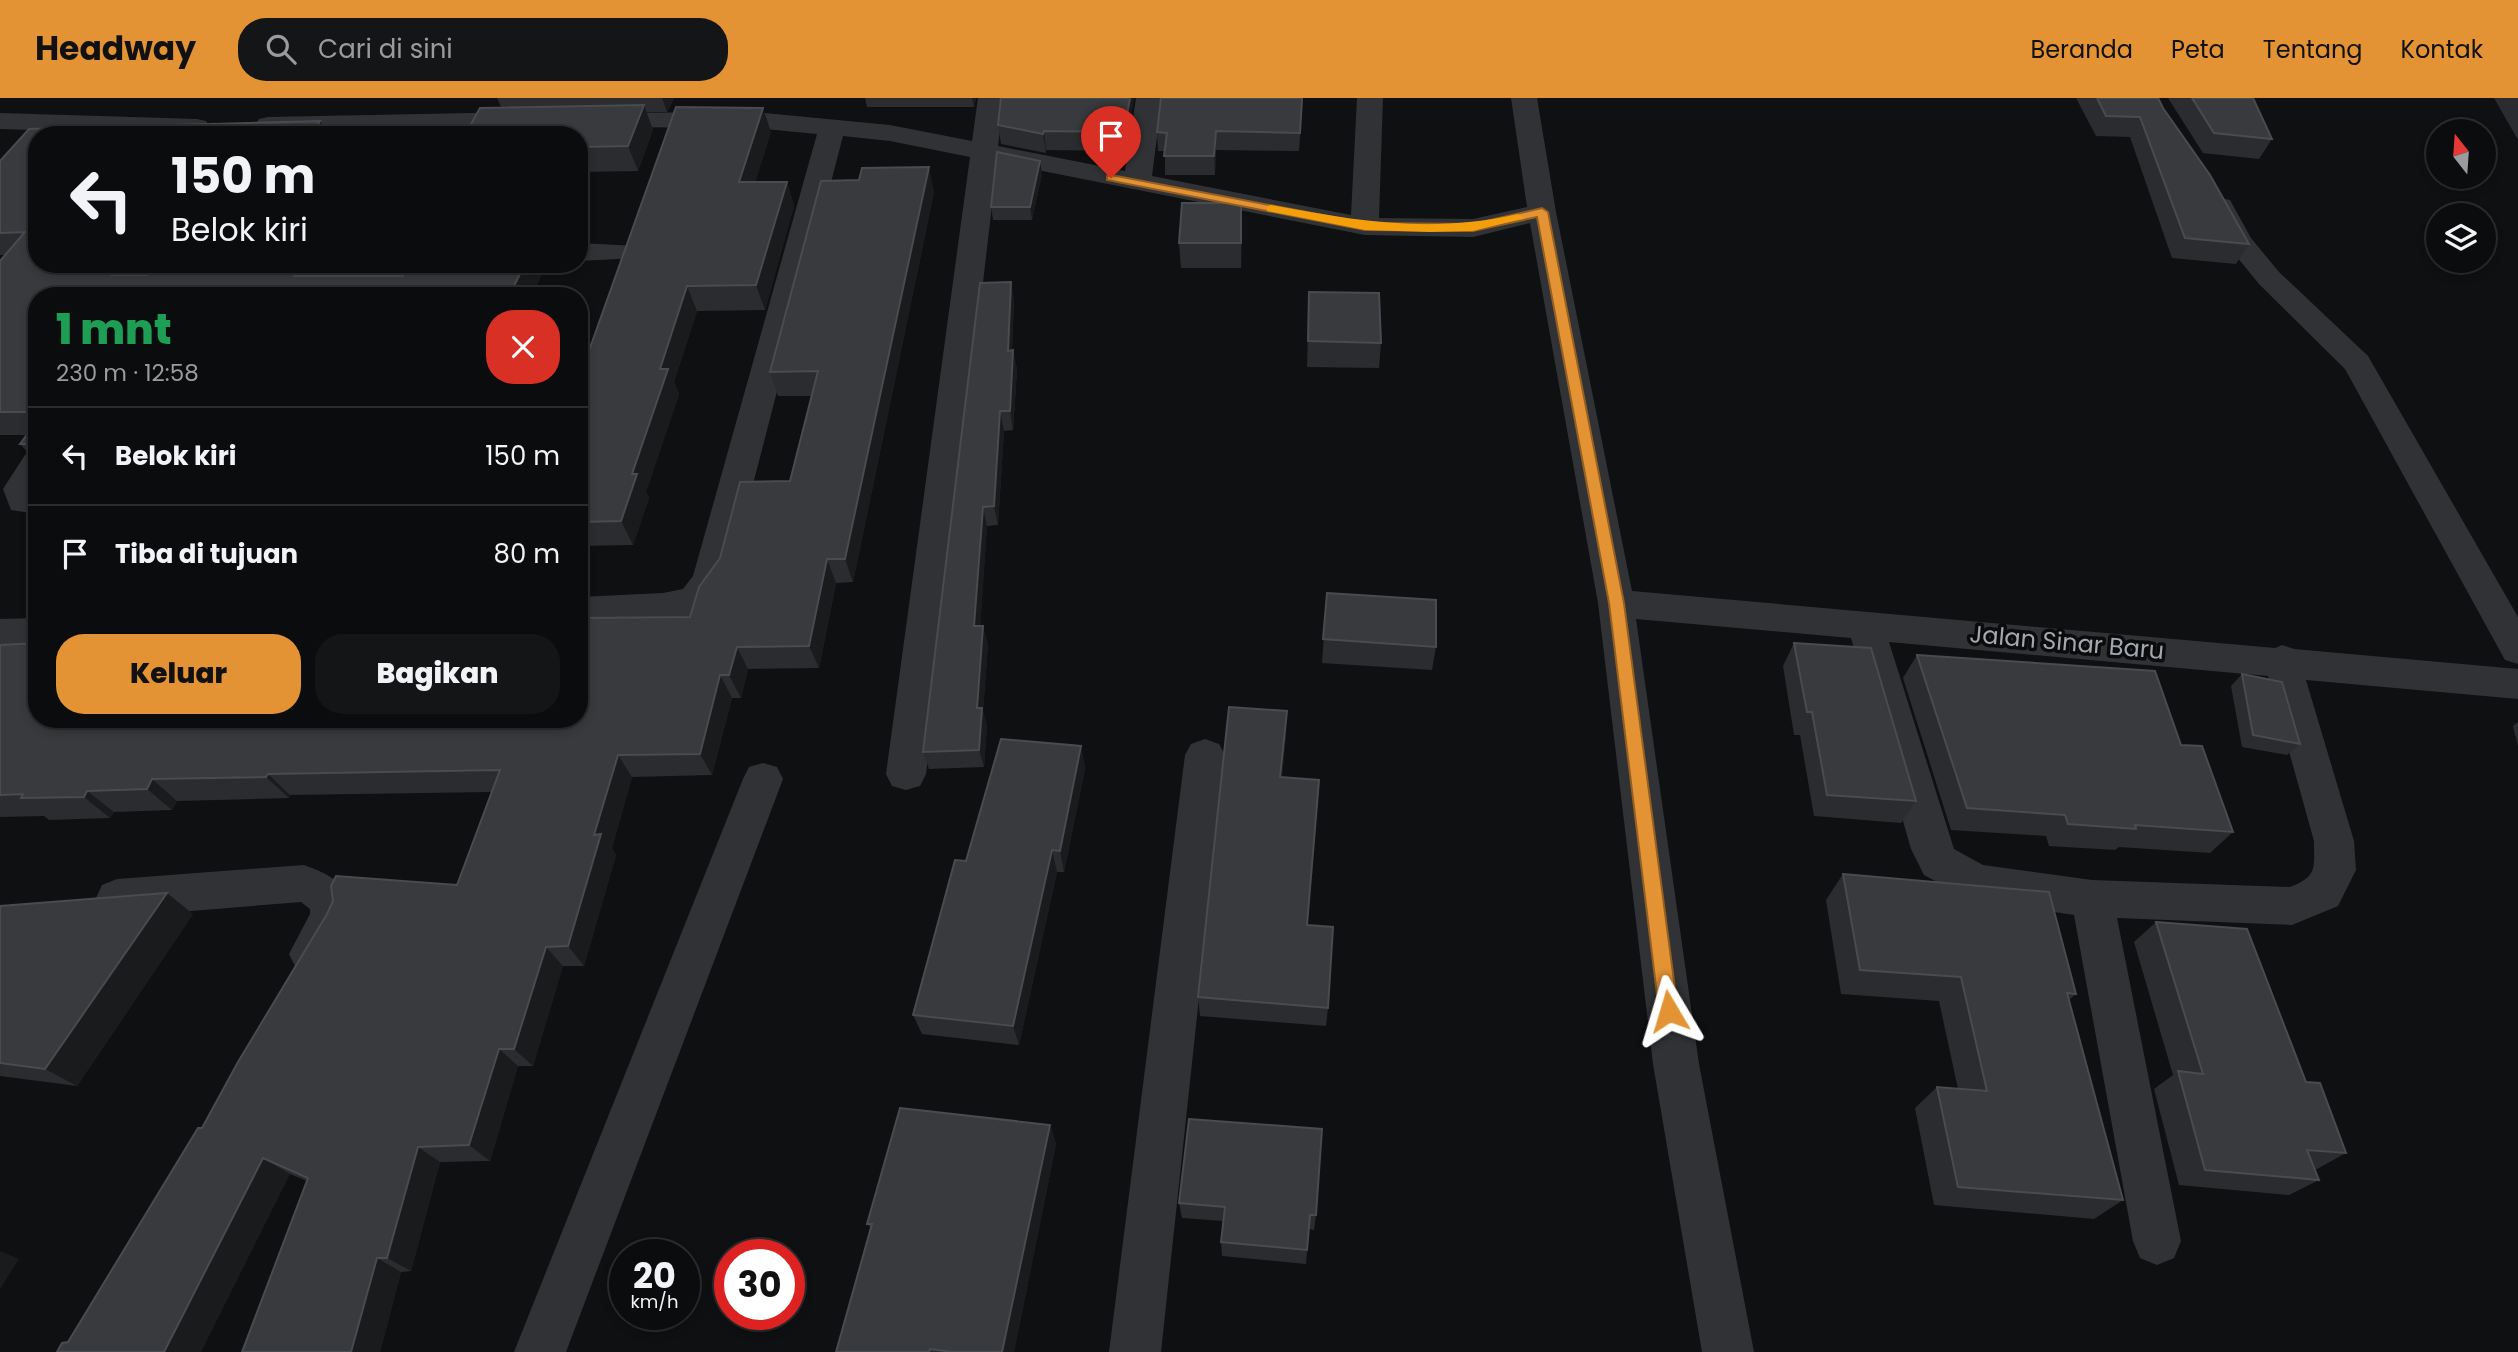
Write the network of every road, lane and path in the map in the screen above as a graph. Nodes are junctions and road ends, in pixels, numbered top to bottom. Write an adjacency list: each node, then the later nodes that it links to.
1 (991, 98): 10 (street)
2 (1149, 98): 11 (street)
3 (1370, 98): 14 (street)
4 (1524, 98): 13 (street)
5 (604, 108): 8 (street); 9 (street)
6 (0, 121): 7 (street)
7 (236, 126)
8 (503, 126)
9 (832, 128): 10 (street); 20 (street)
10 (984, 151): 11 (street); 28 (street)
11 (1136, 183): 14 (street)
12 (2206, 183): 24 (street)
13 (1542, 212): 14 (street); 19 (street)
14 (1365, 226)
15 (588, 252): 16 (street)
16 (626, 252)
17 (28, 477): 18 (street)
18 (28, 501)
19 (1616, 603): 21 (street, Jalan Sinar Baru); 36 (street)
20 (588, 611)
21 (1866, 625): 25 (street, Jalan Sinar Baru); 30 (street)
22 (28, 632): 23 (street)
23 (0, 633)
24 (2518, 650)
25 (2282, 660): 26 (street, Jalan Sinar Baru); 30 (street)
26 (2518, 684)
27 (1205, 755): 35 (street)
28 (906, 774)
29 (763, 779): 34 (street)
30 (2092, 899): 33 (street)
31 (83, 901): 32 (street)
32 (290, 990)
33 (2157, 1241)
34 (540, 1352)
35 (1135, 1352)
36 (1728, 1352)

